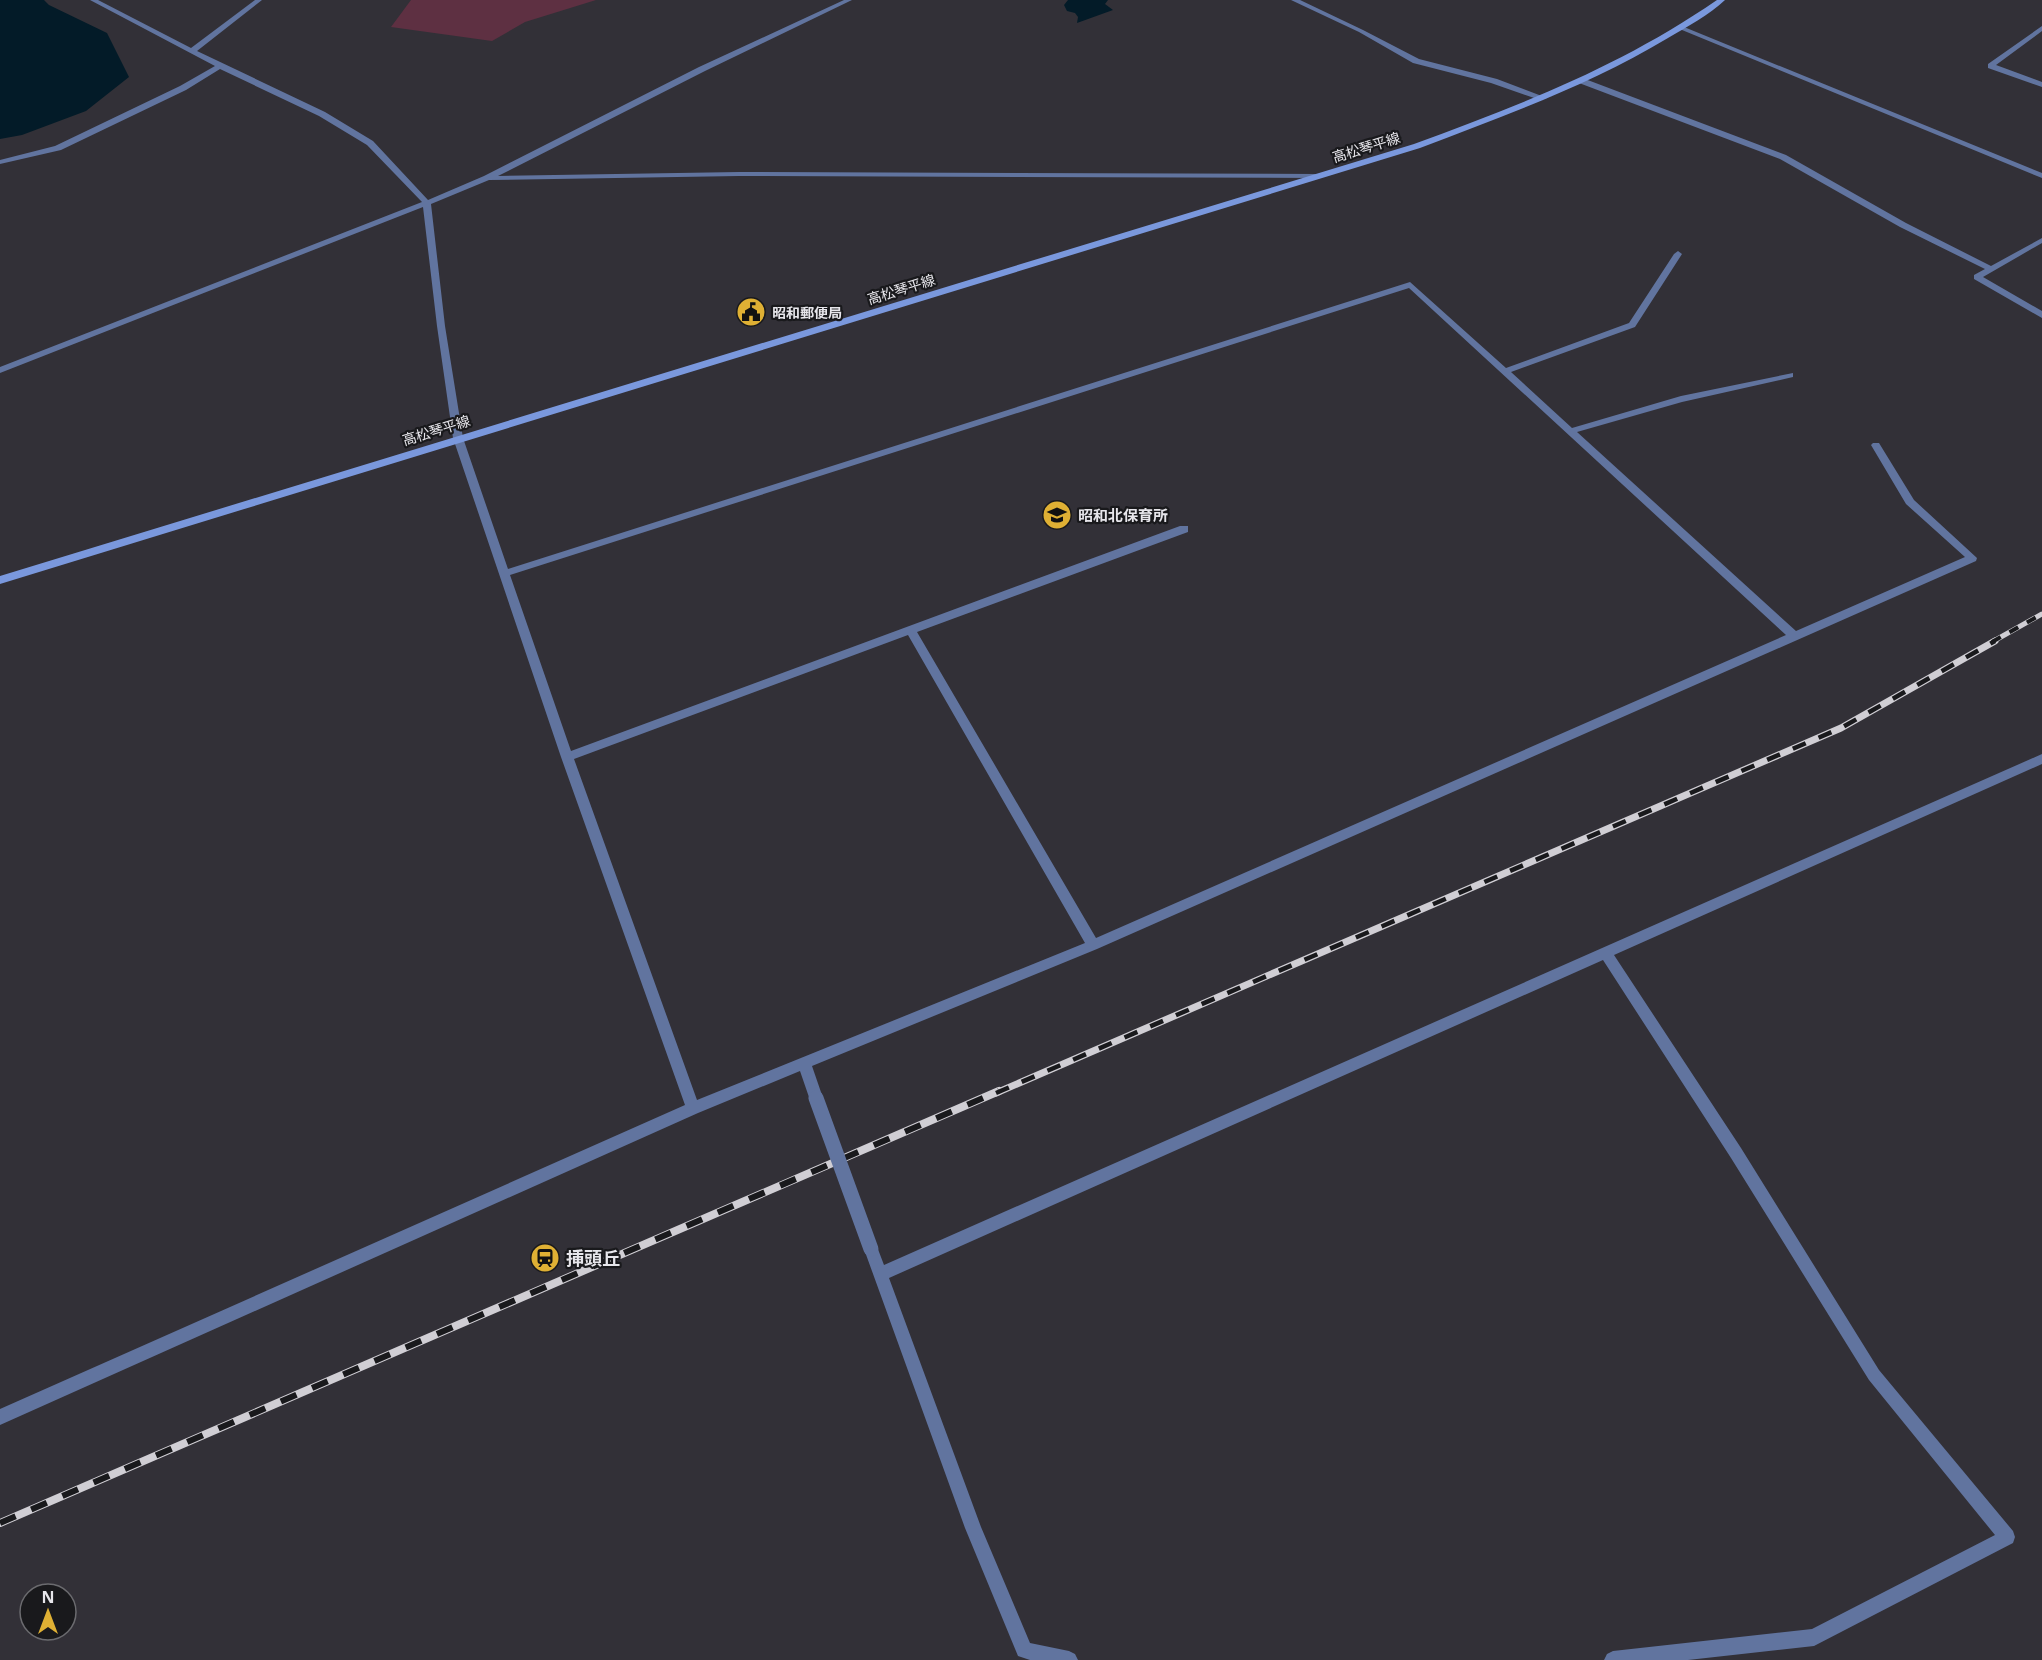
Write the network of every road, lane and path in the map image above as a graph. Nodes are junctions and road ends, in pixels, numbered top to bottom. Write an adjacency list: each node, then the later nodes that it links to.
1 (93, 0): 8 (street)
2 (259, 0): 8 (street)
3 (849, 0): 16 (street)
4 (1294, 0): 12 (street)
5 (1722, 0): 7 (main road, 高松琴平線)
6 (2042, 28): 11 (street)
7 (1684, 29): 10 (main road, 高松琴平線); 15 (street)
8 (192, 51): 9 (street)
9 (220, 66): 13 (street); 17 (street)
10 (1582, 81): 12 (main road, 高松琴平線); 20 (street)
11 (2042, 85)
12 (1543, 98): 14 (main road, 高松琴平線)
13 (0, 162)
14 (1318, 176): 16 (street); 26 (main road, 高松琴平線)
15 (2042, 176)
16 (487, 178): 17 (street)
17 (428, 203): 22 (street); 26 (street)
18 (2042, 240): 20 (street)
19 (1678, 254): 23 (street)
20 (1991, 269): 21 (street)
21 (2042, 315)
22 (0, 370)
23 (1505, 371): 25 (street); 29 (street)
24 (1790, 375): 25 (street)
25 (1571, 431): 32 (street)
26 (458, 438): 29 (street); 30 (main road, 高松琴平線)
27 (1876, 445): 32 (street)
28 (1184, 529): 31 (street)
29 (506, 573): 33 (street)
30 (0, 580)
31 (910, 630): 33 (street); 35 (street)
32 (1795, 637): 35 (street)
33 (567, 757): 38 (street)
34 (2042, 759): 36 (street)
35 (1093, 945): 37 (street)
36 (1605, 952): 39 (street); 43 (street)
37 (804, 1063): 38 (street); 39 (street, bridge)
38 (693, 1107): 40 (street)
39 (880, 1274): 41 (street)
40 (0, 1417)
41 (1021, 1655): 42 (street)
42 (1069, 1660)
43 (1613, 1660)

